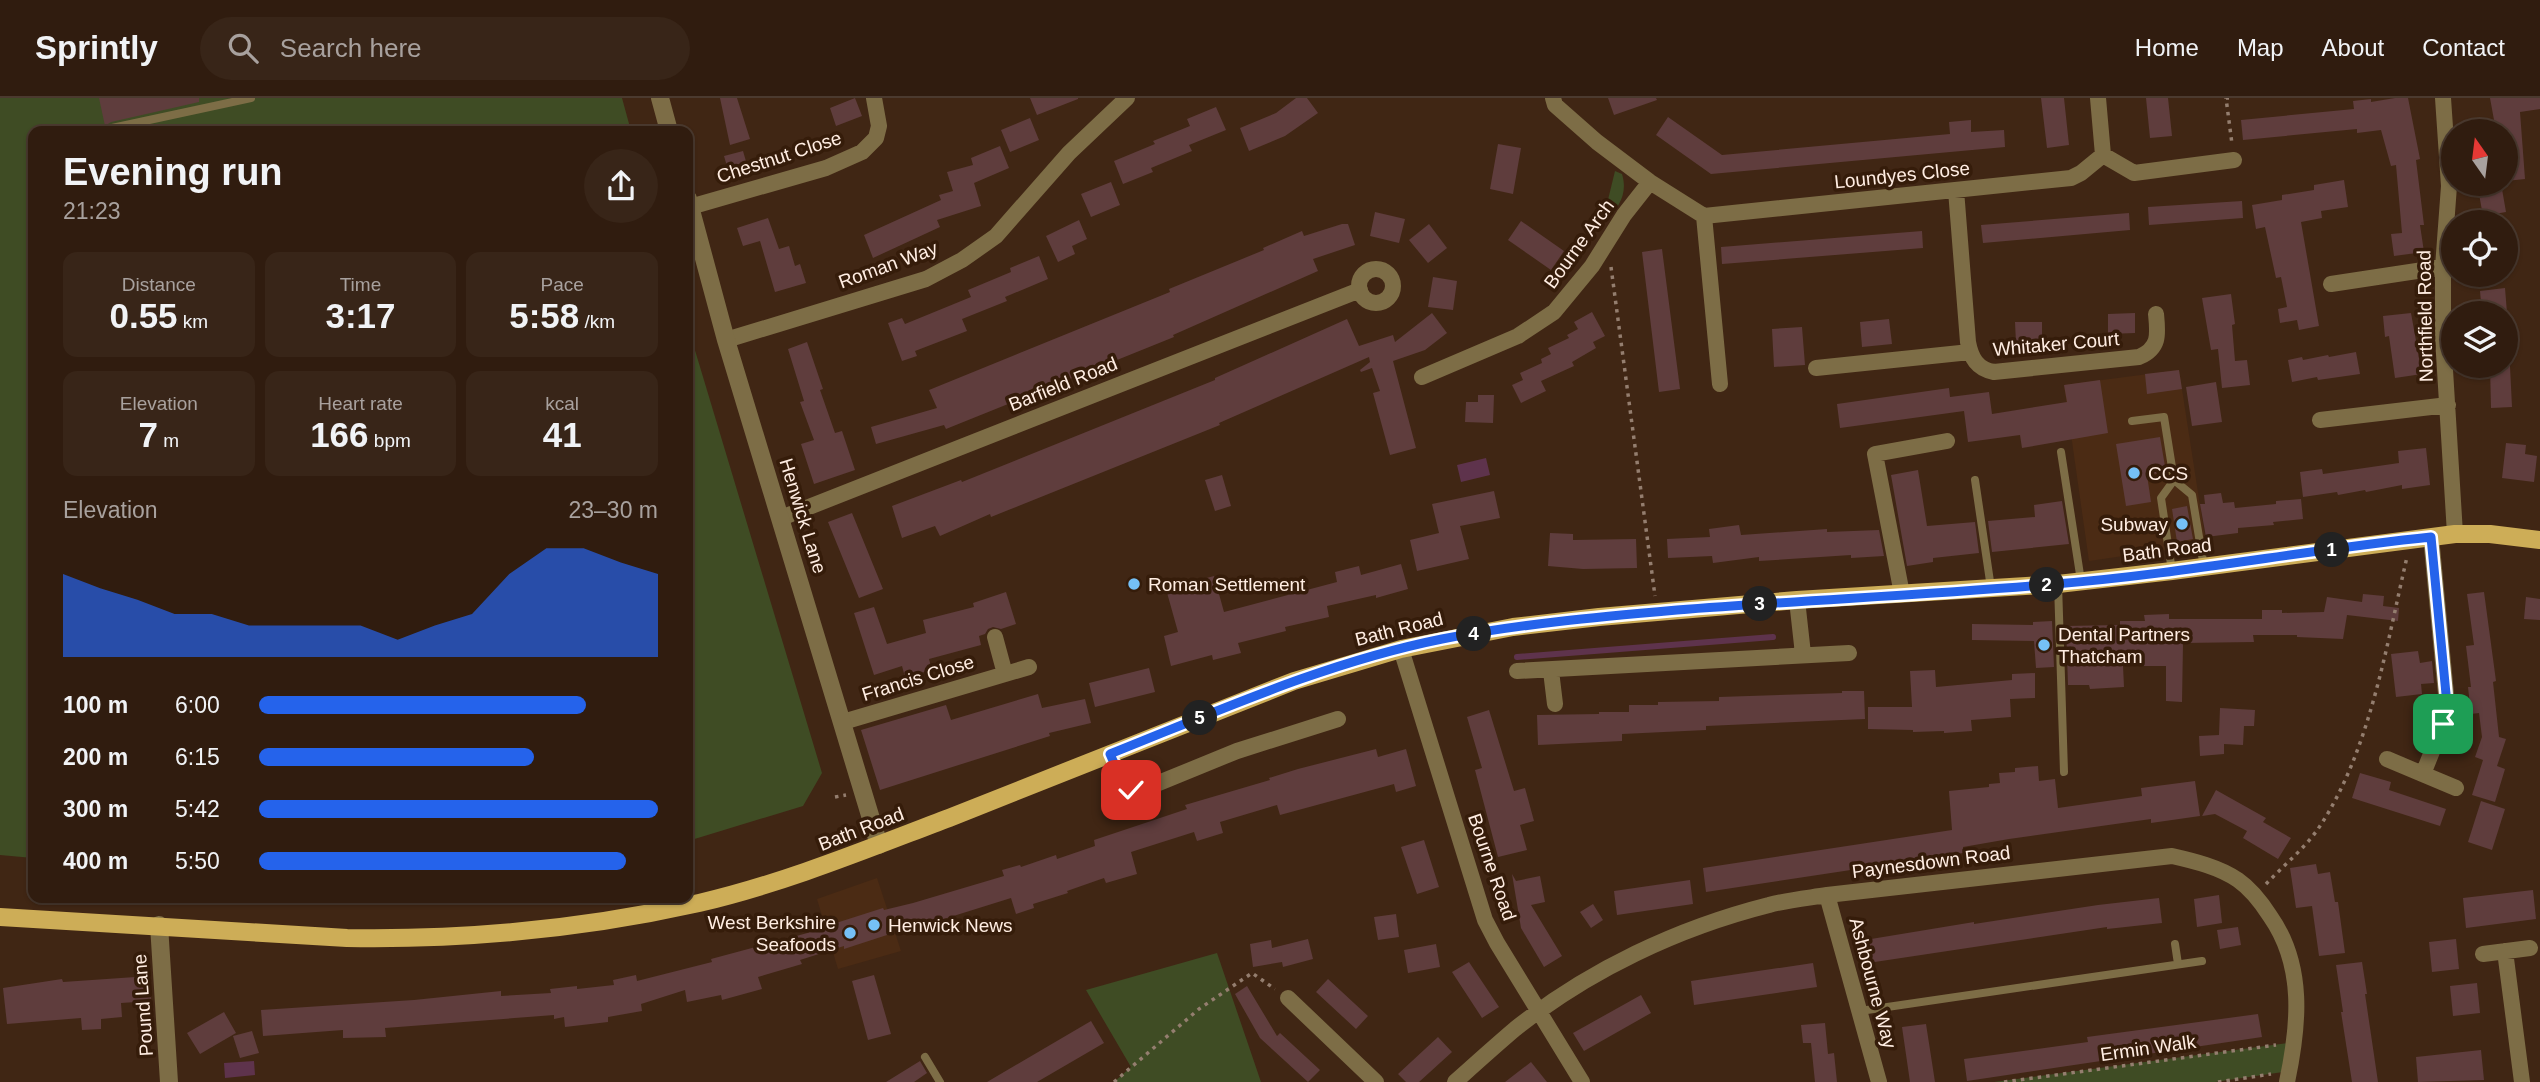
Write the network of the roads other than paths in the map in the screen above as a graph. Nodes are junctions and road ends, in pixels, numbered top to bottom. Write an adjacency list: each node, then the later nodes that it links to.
1 (251, 98): 8 (lane)
2 (660, 98): 9 (street)
3 (874, 98): 14 (street, Chestnut Close)
4 (1127, 98): 23 (street, Roman Way)
5 (1553, 98): 12 (street)
6 (2098, 98): 10 (street)
7 (2443, 98): 15 (street, Northfield Road)
8 (121, 126)
9 (668, 126)
10 (2103, 155): 11 (street); 13 (street, Loundyes Close)
11 (2234, 160)
12 (1650, 182): 16 (street); 26 (street, Bourne Arch)
13 (1956, 190): 16 (street, Loundyes Close); 24 (street, Whitaker Court)
14 (693, 202)
15 (2447, 210)
16 (1704, 216): 27 (street)
17 (693, 218): 23 (street, Henwick Lane)
18 (2441, 267): 19 (street)
19 (2331, 284)
20 (2443, 287): 28 (street, Northfield Road)
21 (1360, 290): 35 (street, Barfield Road)
22 (2156, 314): 24 (street, Whitaker Court)
23 (726, 340): 35 (street, Henwick Lane)
24 (1970, 352): 25 (street)
25 (1816, 368)
26 (1422, 377)
27 (1720, 384)
28 (2448, 405): 29 (street); 36 (street, Northfield Road)
29 (2320, 419)
30 (2132, 421): 34 (lane)
31 (1947, 441): 44 (street)
32 (2061, 452): 41 (lane)
33 (1975, 480): 43 (lane)
34 (2174, 480): 39 (lane); 40 (lane)
35 (781, 518): 56 (street, Henwick Lane)
36 (2455, 534): 37 (main road, Bath Road); 38 (main road, Bath Road)
37 (2431, 537): 39 (main road, Bath Road); 60 (street)
38 (2540, 540)
39 (2204, 567): 40 (main road, Bath Road)
40 (2172, 571): 41 (main road, Bath Road)
41 (2081, 582): 42 (main road, Bath Road)
42 (2058, 584): 43 (main road, Bath Road); 59 (lane)
43 (1991, 589): 44 (main road, Bath Road)
44 (1902, 594): 45 (main road, Bath Road)
45 (1797, 600): 47 (main road, Bath Road); 49 (street)
46 (995, 637): 53 (street, Francis Close)
47 (1401, 649): 57 (main road, Bath Road); 74 (street, Bourne Road)
48 (1849, 653): 49 (street)
49 (1803, 654): 52 (street)
50 (1029, 667): 53 (street, Francis Close)
51 (1517, 671): 52 (street)
52 (1552, 671): 54 (street)
53 (1005, 674): 56 (street, Francis Close)
54 (1555, 704)
55 (1338, 719): 57 (street)
56 (843, 722): 62 (street, Henwick Lane)
57 (1110, 754): 62 (main road, Bath Road)
58 (2387, 759): 60 (street)
59 (2064, 772)
60 (2423, 774): 61 (street)
61 (2456, 788)
62 (879, 845): 65 (main road, Bath Road)
63 (1827, 895): 73 (street, Ashbourne Way); 74 (street, Paynesdown Road); 76 (street, Paynesdown Road)
64 (0, 916): 65 (main road, Bath Road)
65 (159, 925): 77 (street, Pound Lane)
66 (2175, 944): 71 (lane)
67 (2530, 948): 68 (street)
68 (2505, 951): 69 (street); 83 (street)
69 (2483, 954)
70 (2202, 961): 71 (lane)
71 (2178, 964): 73 (lane)
72 (1288, 998): 79 (street)
73 (1860, 1011): 82 (street, Ashbourne Way)
74 (1539, 1013): 80 (street, Paynesdown Road); 81 (street, Bourne Road)
75 (925, 1057): 78 (lane)
76 (2288, 1077)
77 (169, 1082)
78 (940, 1082)
79 (1376, 1082)
80 (1455, 1082)
81 (1582, 1082)
82 (1879, 1082)
83 (2522, 1082)

